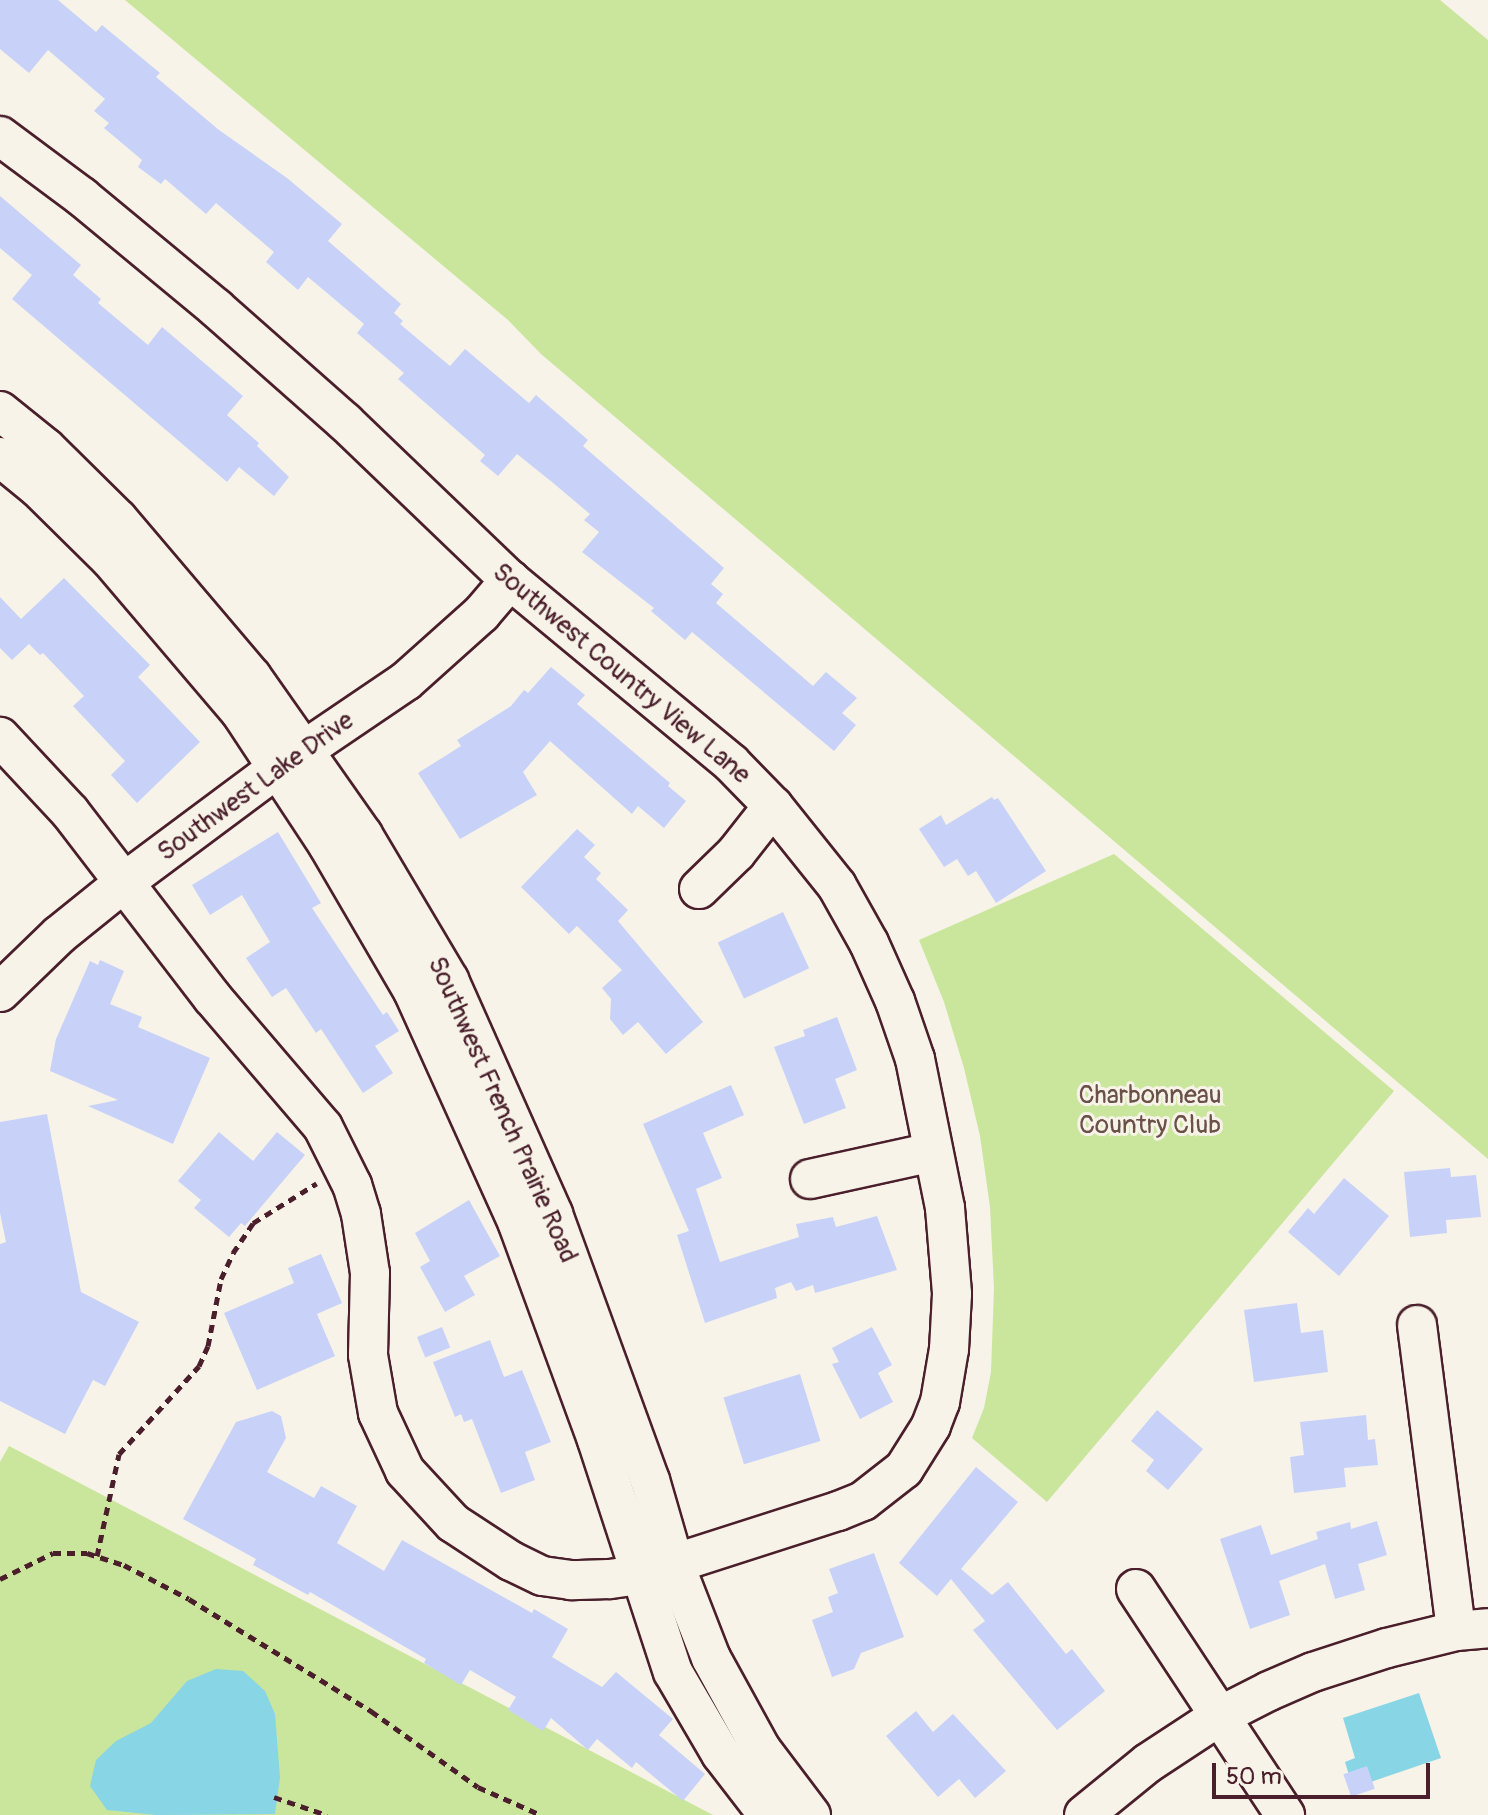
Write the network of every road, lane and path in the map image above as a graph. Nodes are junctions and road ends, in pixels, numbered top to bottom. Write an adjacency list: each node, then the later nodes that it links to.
1 (0, 136): 4 (street, Southwest Country View Lane)
2 (0, 411): 6 (street, Southwest French Prairie Road)
3 (0, 457): 6 (street, Southwest French Prairie Road)
4 (510, 580): 6 (street, Southwest Lake Drive); 7 (street, Southwest Country View Lane)
5 (0, 737): 8 (street, Southwest Country View Lane)
6 (293, 758): 8 (street, Southwest Lake Drive); 16 (street, Southwest French Prairie Road)
7 (773, 806): 9 (street); 11 (street, Southwest Country View Lane)
8 (126, 881): 10 (street, Southwest Lake Drive); 16 (street, Southwest Country View Lane)
9 (699, 889)
10 (0, 992)
11 (933, 1152): 12 (street); 16 (street, Southwest Country View Lane)
12 (810, 1179)
13 (319, 1181): 15 (path)
14 (1417, 1325): 19 (street)
15 (97, 1556): 17 (path); 23 (path)
16 (656, 1569): 24 (street, Southwest French Prairie Road); 25 (street, Southwest French Prairie Road)
17 (0, 1579)
18 (1136, 1589): 20 (street)
19 (1472, 1629): 20 (street)
20 (1218, 1717): 26 (street); 27 (street)
21 (274, 1797): 22 (path)
22 (327, 1815)
23 (541, 1815)
24 (768, 1815)
25 (811, 1815)
26 (1084, 1815)
27 (1285, 1815)

